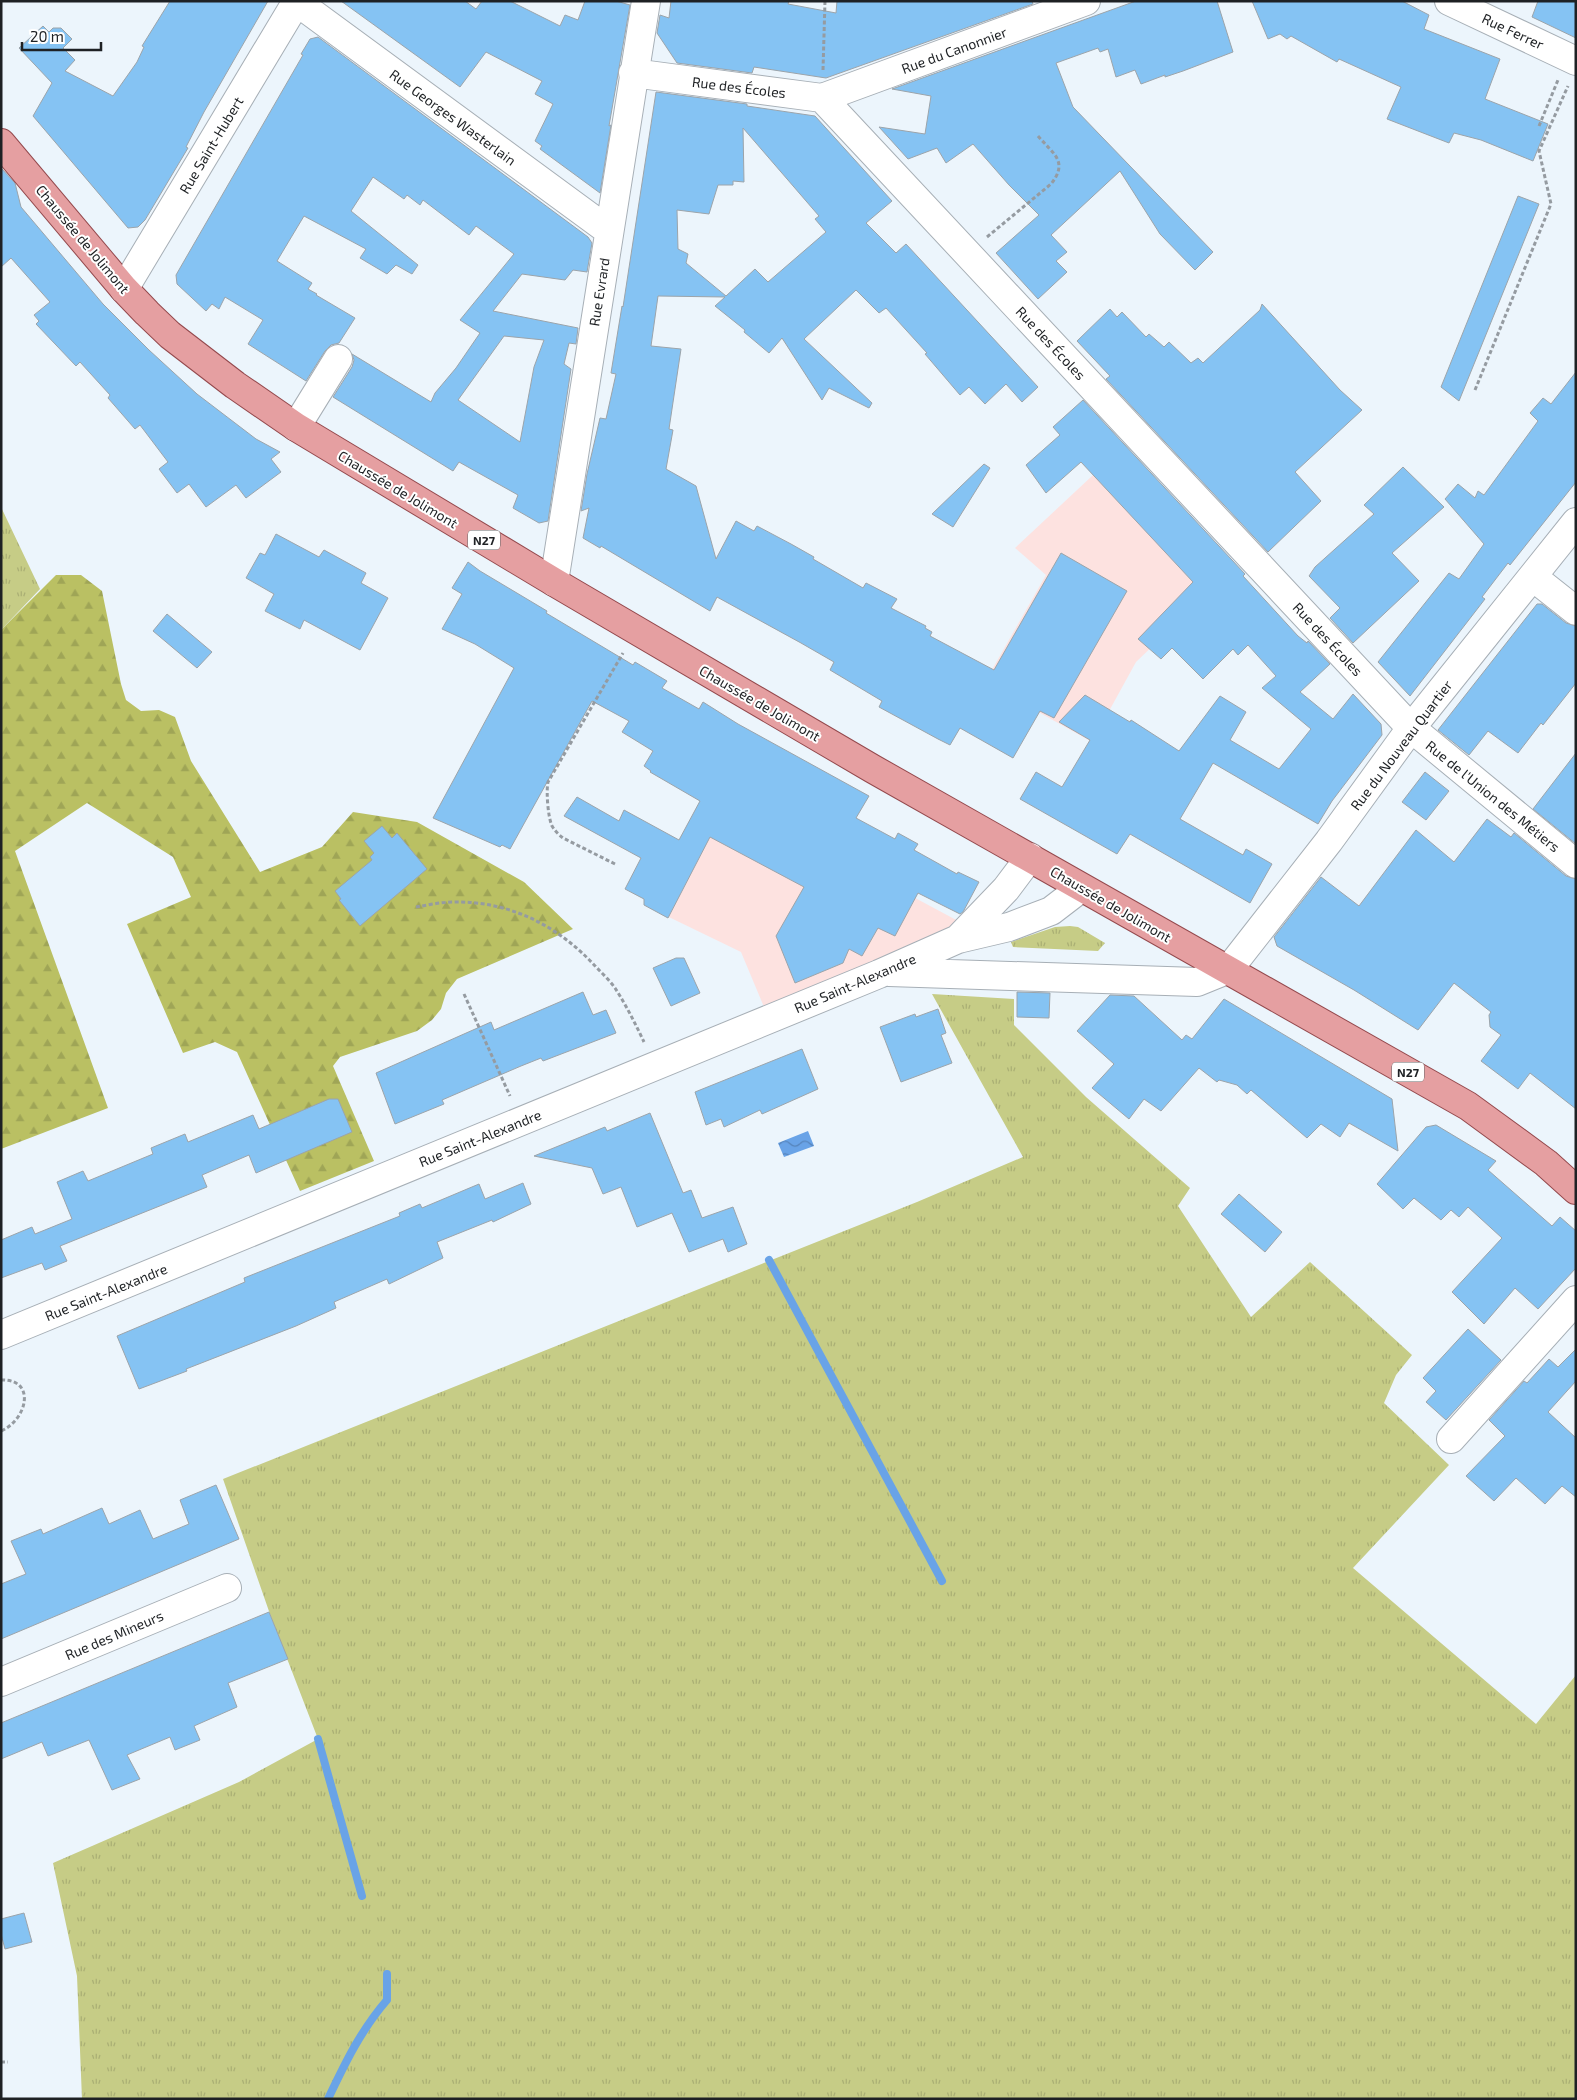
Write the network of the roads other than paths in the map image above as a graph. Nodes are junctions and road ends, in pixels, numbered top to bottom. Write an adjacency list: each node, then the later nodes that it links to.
1 (646, 1): 6 (street, Rue Evrard)
2 (1086, 1): 7 (street, Rue du Canonnier)
3 (1449, 1): 5 (street, Rue Ferrer)
4 (297, 2): 9 (street, Rue Georges Wasterlain); 10 (street, Rue Saint-Hubert)
5 (1572, 65)
6 (633, 73): 7 (street, Rue des Écoles); 9 (street, Rue Evrard)
7 (822, 98): 17 (street, Rue des Écoles)
8 (1, 143): 10 (main road, Chaussée de Jolimont / N27)
9 (609, 232): 15 (street, Rue Evrard)
10 (124, 289): 12 (main road, Chaussée de Jolimont / N27)
11 (338, 359): 12 (street)
12 (296, 427): 15 (main road, Chaussée de Jolimont / N27)
13 (1576, 522): 14 (street, Rue du Nouveau Quartier)
14 (1534, 577): 16 (street); 17 (street, Rue du Nouveau Quartier)
15 (554, 582): 18 (main road, Chaussée de Jolimont / N27)
16 (1576, 611)
17 (1411, 728): 19 (street, Rue de l'Union des Métiers); 22 (street, Rue du Nouveau Quartier)
18 (1030, 857): 20 (main road, Chaussée de Jolimont / N27); 21 (street, Rue Saint-Alexandre)
19 (1576, 864)
20 (1081, 888): 21 (street, Rue Saint-Alexandre); 22 (main road, Chaussée de Jolimont / N27)
21 (958, 939): 23 (street, Rue Saint-Alexandre)
22 (1229, 970): 23 (street); 24 (main road, Chaussée de Jolimont / N27)
23 (883, 972): 26 (street, Rue Saint-Alexandre)
24 (1576, 1190)
25 (1576, 1300): 27 (street)
26 (1, 1335)
27 (1451, 1439)
28 (227, 1588): 29 (street, Rue des Mineurs)
29 (1, 1682)

